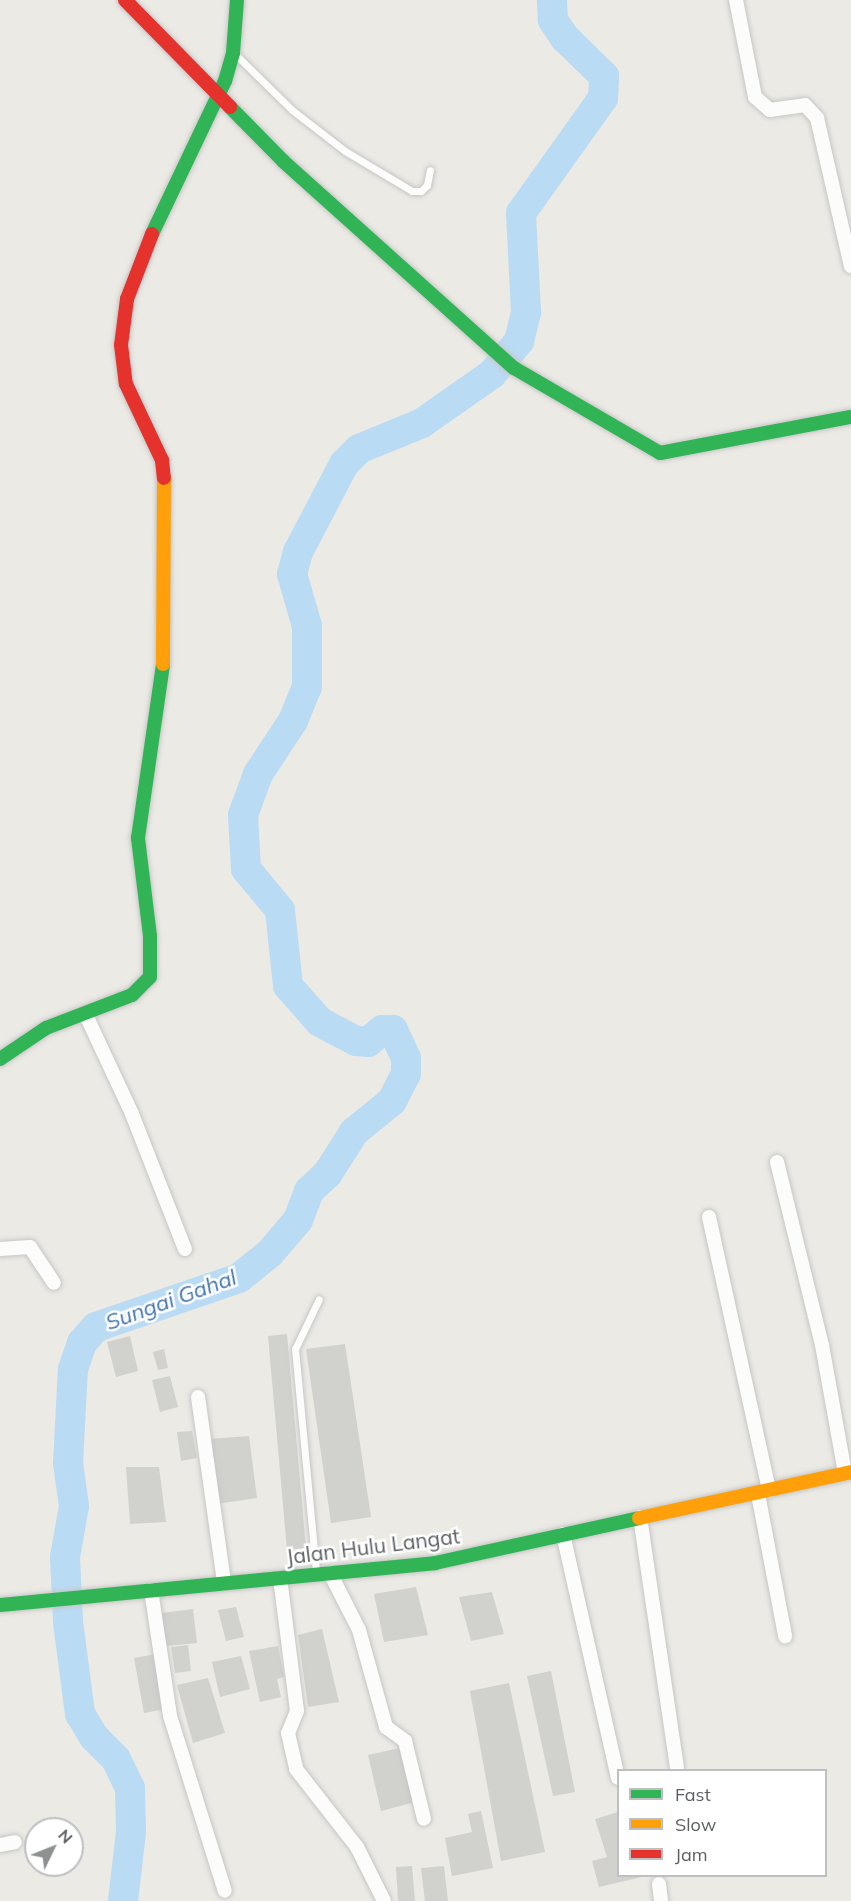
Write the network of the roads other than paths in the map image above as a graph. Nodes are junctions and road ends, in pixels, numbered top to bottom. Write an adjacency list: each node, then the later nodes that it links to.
1 (125, 0): 5 (street)
2 (237, 0): 4 (street)
3 (735, 0): 7 (street)
4 (233, 53): 5 (street); 6 (lane)
5 (219, 94): 8 (street); 9 (street)
6 (430, 170)
7 (851, 266)
8 (851, 417)
9 (85, 1013): 10 (street); 13 (street)
10 (0, 1059)
11 (777, 1162): 18 (street)
12 (709, 1217): 19 (street)
13 (185, 1249)
14 (0, 1250): 15 (street)
15 (54, 1283)
16 (319, 1299): 22 (lane)
17 (198, 1397): 24 (street)
18 (848, 1473): 19 (street, Jalan Hulu Langat)
19 (764, 1492): 20 (street, Jalan Hulu Langat); 27 (street)
20 (640, 1517): 21 (street, Jalan Hulu Langat); 28 (street)
21 (563, 1534): 22 (street, Jalan Hulu Langat); 29 (street)
22 (323, 1574): 23 (street, Jalan Hulu Langat); 30 (street)
23 (280, 1578): 24 (street, Jalan Hulu Langat); 35 (street)
24 (224, 1583): 25 (street, Jalan Hulu Langat)
25 (151, 1590): 26 (street, Jalan Hulu Langat); 34 (street)
26 (0, 1605)
27 (785, 1636)
28 (677, 1767)
29 (617, 1774)
30 (424, 1819)
31 (15, 1842): 32 (street)
32 (0, 1845)
33 (659, 1884): 36 (street)
34 (225, 1891)
35 (384, 1901)
36 (661, 1901)

